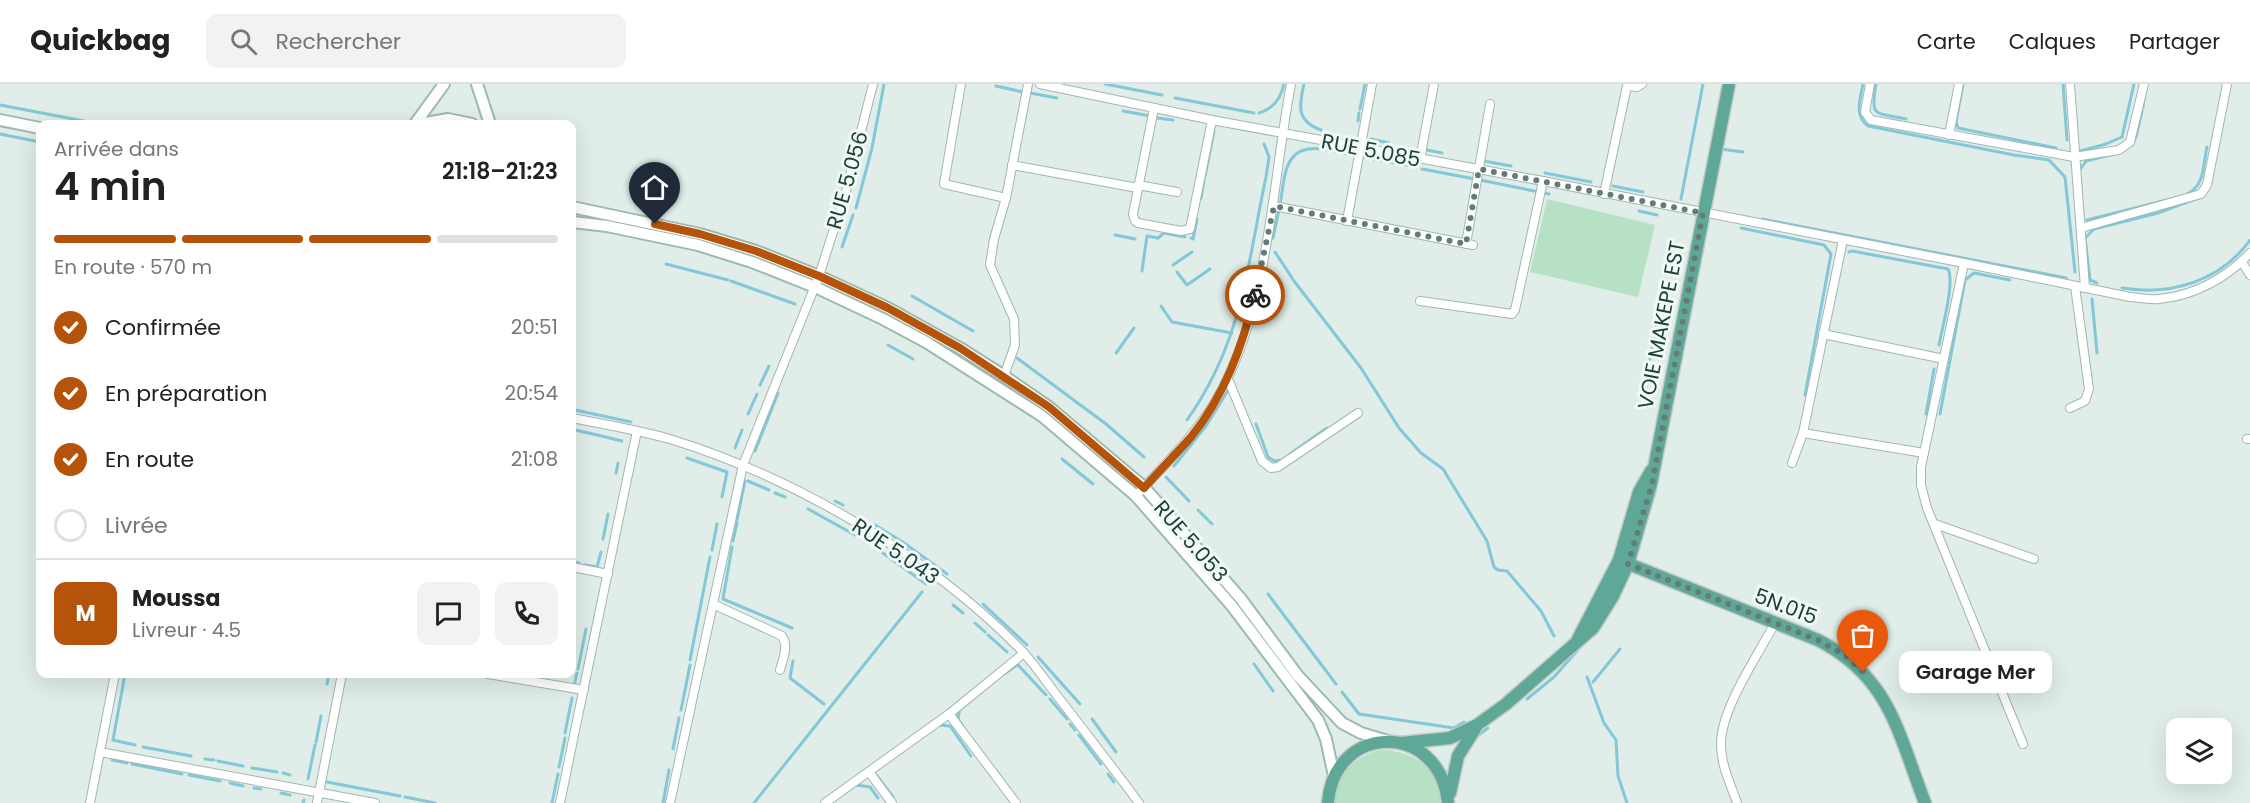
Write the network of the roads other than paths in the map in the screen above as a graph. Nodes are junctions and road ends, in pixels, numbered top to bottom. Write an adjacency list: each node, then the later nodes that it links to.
1 (444, 84): 21 (main road)
2 (477, 84): 22 (main road)
3 (873, 84): 48 (street, RUE 5.056)
4 (961, 84): 36 (street)
5 (1028, 84): 30 (street)
6 (1040, 84): 19 (street, RUE 5.085)
7 (1291, 84): 25 (street)
8 (1372, 84): 27 (street)
9 (1434, 84): 29 (street)
10 (1642, 84): 17 (street)
11 (1729, 84): 39 (main road, VOIE MAKEPE EST)
12 (1870, 84): 26 (street)
13 (1959, 84): 26 (street)
14 (2070, 84): 28 (street)
15 (2144, 84): 28 (street)
16 (2228, 84): 42 (street)
17 (1623, 85): 35 (street)
18 (1490, 104): 31 (street)
19 (1154, 108): 23 (street, RUE 5.085); 33 (street)
20 (0, 120): 24 (main road)
21 (421, 120)
22 (489, 120)
23 (1212, 120): 25 (street, RUE 5.085); 33 (street)
24 (36, 127)
25 (1282, 133): 27 (street, RUE 5.085); 37 (street)
26 (1949, 135): 28 (street)
27 (1361, 148): 29 (street, RUE 5.085); 40 (street)
28 (2074, 157): 42 (street)
29 (1420, 159): 31 (street, RUE 5.085)
30 (1012, 165): 33 (street); 36 (street)
31 (1479, 169): 32 (street, RUE 5.085); 40 (street)
32 (1544, 181): 35 (street, RUE 5.085); 52 (street)
33 (1138, 186): 34 (street)
34 (1177, 192)
35 (1604, 194): 39 (street, RUE 5.085)
36 (1006, 198): 55 (street)
37 (1274, 206): 40 (street); 56 (street)
38 (576, 208): 48 (main road, RUE 5.053)
39 (1703, 213): 43 (street, RUE 5.085); 69 (main road, VOIE MAKEPE EST)
40 (1347, 221)
41 (576, 222): 50 (main road, RUE 5.053)
42 (2081, 228): 51 (street)
43 (1844, 240): 46 (street, RUE 5.085); 53 (street)
44 (2250, 253): 45 (street, RUE 5.085)
45 (2242, 262): 47 (street); 51 (street, RUE 5.085)
46 (1964, 263): 49 (street, RUE 5.085); 54 (street)
47 (2250, 275)
48 (819, 276): 50 (street, RUE 5.056); 55 (main road, RUE 5.053)
49 (2075, 286): 51 (street, RUE 5.085); 57 (street)
50 (815, 287): 64 (street, RUE 5.056); 66 (main road, RUE 5.053)
51 (2085, 288)
52 (1420, 301)
53 (1823, 334): 54 (street); 61 (street)
54 (1944, 359): 62 (street)
55 (1004, 376): 65 (main road, RUE 5.053)
56 (1228, 379): 58 (street); 65 (street)
57 (2070, 408)
58 (1358, 413)
59 (576, 419): 60 (street, RUE 5.043)
60 (637, 430): 64 (street, RUE 5.043); 71 (street)
61 (1803, 433): 62 (street); 63 (street)
62 (1924, 453): 67 (street)
63 (1792, 463)
64 (744, 465): 72 (street, RUE 5.056); 74 (street, RUE 5.043)
65 (1144, 488): 66 (street); 82 (main road, RUE 5.053)
66 (1136, 496): 86 (main road, RUE 5.053)
67 (1935, 524): 68 (street); 83 (street)
68 (2034, 559)
69 (1623, 562): 73 (main road, 5N.015); 81 (main road, VOIE MAKEPE EST)
70 (576, 568): 71 (street)
71 (608, 574): 79 (street)
72 (713, 604): 75 (street); 93 (street, RUE 5.056)
73 (1775, 623): 99 (street); 100 (main road, 5N.015)
74 (1024, 653): 80 (street); 97 (street, RUE 5.043)
75 (780, 670)
76 (114, 678): 84 (street)
77 (341, 678): 87 (street)
78 (512, 678): 79 (street)
79 (584, 690): 92 (street)
80 (949, 714): 85 (street); 96 (street)
81 (1477, 725): 82 (main road); 88 (main road)
82 (1394, 742): 86 (main road); 88 (main road)
83 (2023, 744)
84 (100, 752): 87 (street); 89 (street)
85 (869, 772): 94 (street); 95 (street)
86 (1334, 776): 98 (main road)
87 (319, 793): 90 (street); 91 (street)
88 (1448, 802)
89 (90, 803)
90 (317, 803)
91 (375, 803)
92 (560, 803)
93 (670, 803)
94 (825, 803)
95 (892, 803)
96 (1016, 803)
97 (1139, 803)
98 (1328, 803)
99 (1737, 803)
100 (1925, 803)

